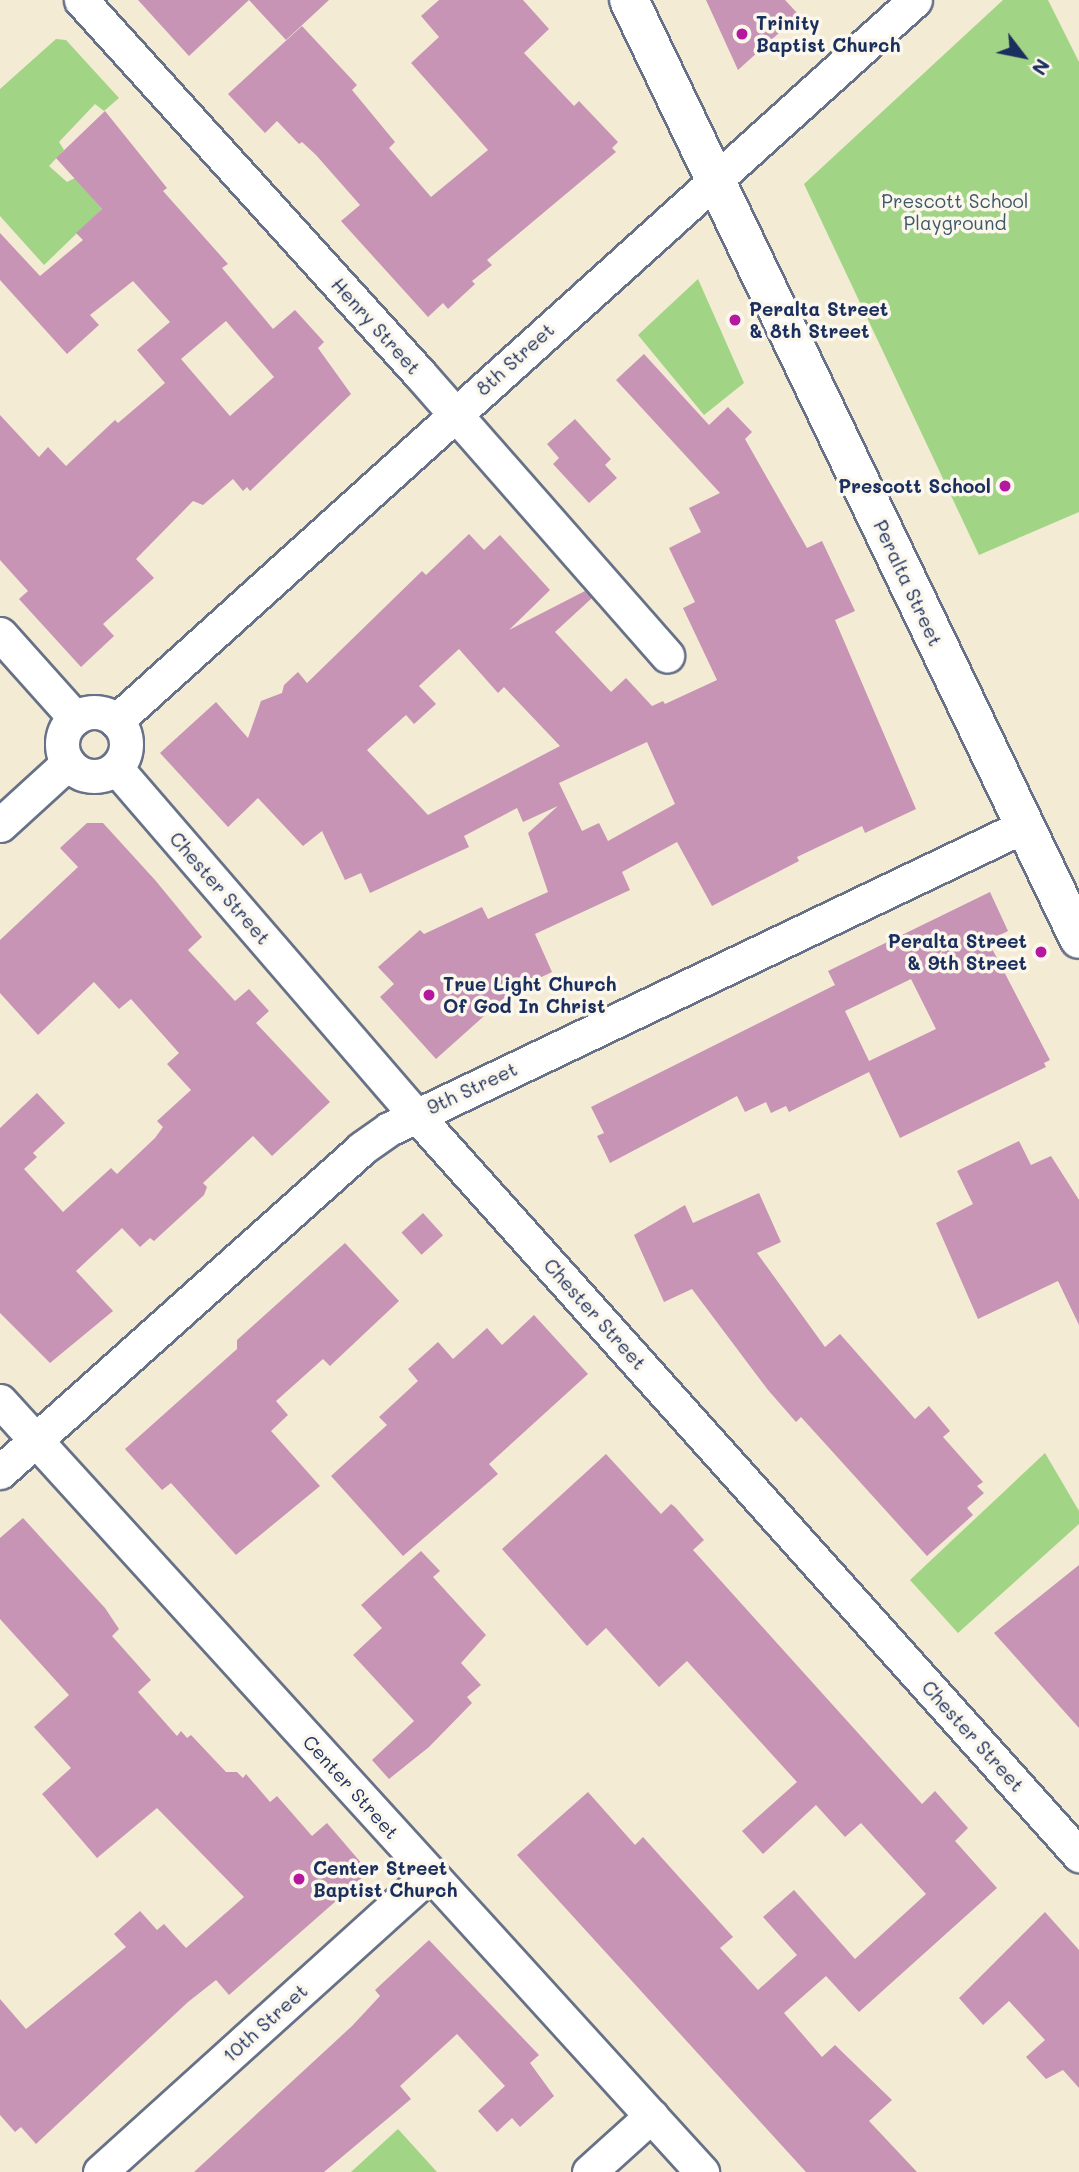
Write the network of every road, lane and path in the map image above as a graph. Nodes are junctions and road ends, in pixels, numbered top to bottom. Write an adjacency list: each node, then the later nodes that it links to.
1 (81, 0): 5 (street, Henry Street)
2 (629, 0): 4 (street, Peralta Street)
3 (915, 0): 4 (street, 8th Street)
4 (716, 180): 5 (street, 8th Street); 13 (street, Peralta Street)
5 (454, 412): 7 (street, Henry Street); 9 (street, 8th Street)
6 (0, 634): 8 (street)
7 (667, 655)
8 (75, 718): 9 (street); 10 (street)
9 (117, 721): 11 (street)
10 (68, 763): 11 (street); 12 (street)
11 (116, 768): 15 (street, Chester Street)
12 (0, 825)
13 (1024, 826): 14 (street, Peralta Street); 15 (street, 9th Street)
14 (1079, 939)
15 (416, 1115): 17 (street, 9th Street); 19 (street, Chester Street)
16 (0, 1401): 17 (street, Center Street)
17 (35, 1440): 18 (street, 9th Street); 20 (street, Center Street)
18 (0, 1472)
19 (1079, 1855)
20 (430, 1874): 21 (street, Center Street); 22 (street, 10th Street)
21 (651, 2116): 23 (street); 24 (street, Center Street)
22 (100, 2172)
23 (589, 2172)
24 (702, 2172)

